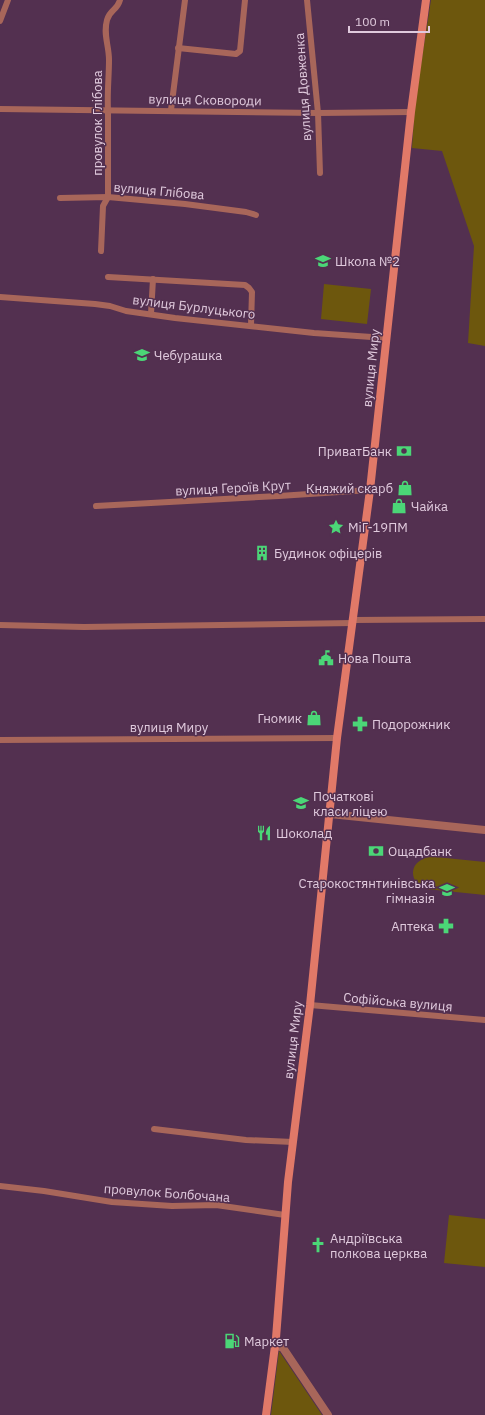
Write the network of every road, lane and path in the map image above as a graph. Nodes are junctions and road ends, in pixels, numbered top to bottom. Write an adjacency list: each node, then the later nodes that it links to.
1 (8, 0): 7 (street)
2 (120, 0): 10 (street, провулок Глібова)
3 (184, 0): 8 (street)
4 (245, 0): 8 (street)
5 (307, 0): 13 (street, вулиця Довженка)
6 (426, 0): 12 (main road, вулиця Миру)
7 (0, 21)
8 (178, 48): 11 (street)
9 (0, 108): 10 (street, вулиця Сковороди)
10 (108, 110): 11 (street, вулиця Сковороди); 15 (street, провулок Глібова)
11 (171, 110): 13 (street, вулиця Сковороди)
12 (411, 112): 13 (street, вулиця Сковороди); 24 (main road, вулиця Миру)
13 (318, 113): 14 (street, вулиця Довженка)
14 (320, 173)
15 (108, 197): 16 (street, вулиця Глібова); 17 (street, вулиця Глібова); 18 (street, провулок Глібова)
16 (60, 198)
17 (256, 215)
18 (102, 251)
19 (108, 277): 20 (street)
20 (153, 279): 22 (street); 23 (street)
21 (0, 297): 22 (street, вулиця Бурлуцького)
22 (151, 314): 23 (street, вулиця Бурлуцького)
23 (251, 325): 24 (street, вулиця Бурлуцького)
24 (386, 338): 25 (main road, вулиця Миру)
25 (370, 490): 26 (street, вулиця Героїв Крут); 28 (main road, вулиця Миру)
26 (96, 506)
27 (485, 619): 28 (street)
28 (353, 621): 29 (street); 30 (main road, вулиця Миру)
29 (0, 625)
30 (337, 738): 31 (street, вулиця Миру); 32 (main road, вулиця Миру)
31 (0, 740)
32 (330, 814): 33 (street); 34 (main road, вулиця Миру)
33 (485, 830)
34 (310, 1005): 35 (street, Софійська вулиця); 37 (main road, вулиця Миру)
35 (485, 1020)
36 (154, 1129): 37 (street)
37 (293, 1142): 39 (main road, вулиця Миру)
38 (0, 1186): 39 (street, провулок Болбочана)
39 (286, 1215): 40 (main road, вулиця Миру)
40 (275, 1345): 41 (main road, вулиця Миру); 42 (street)
41 (266, 1415)
42 (328, 1415)

